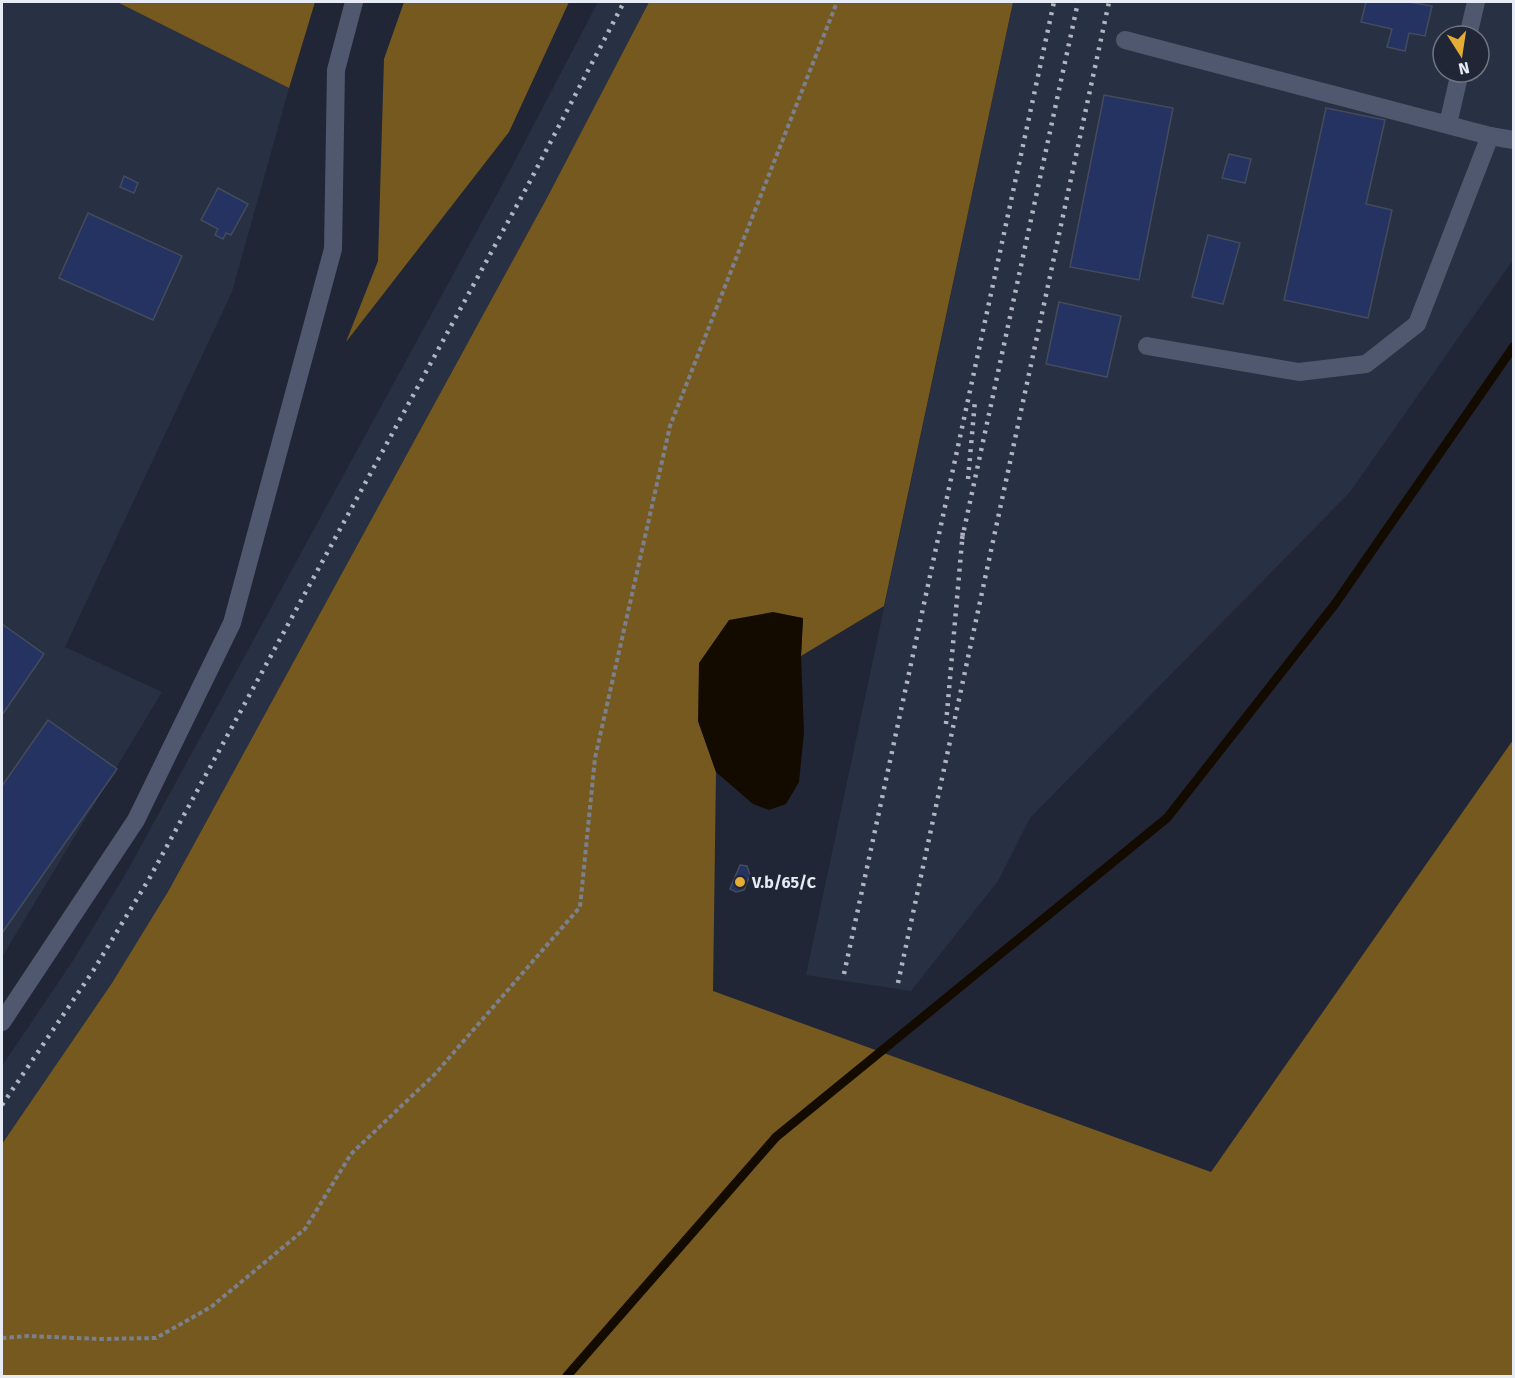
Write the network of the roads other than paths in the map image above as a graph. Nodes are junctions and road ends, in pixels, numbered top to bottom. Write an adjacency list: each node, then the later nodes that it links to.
1 (354, 2): 10 (street)
2 (1476, 2): 3 (street)
3 (1471, 24)
4 (1125, 40): 6 (street)
5 (1457, 84): 6 (street)
6 (1448, 124): 7 (street)
7 (1490, 136): 8 (street); 9 (street)
8 (1514, 140)
9 (1146, 346)
10 (2, 1022)

